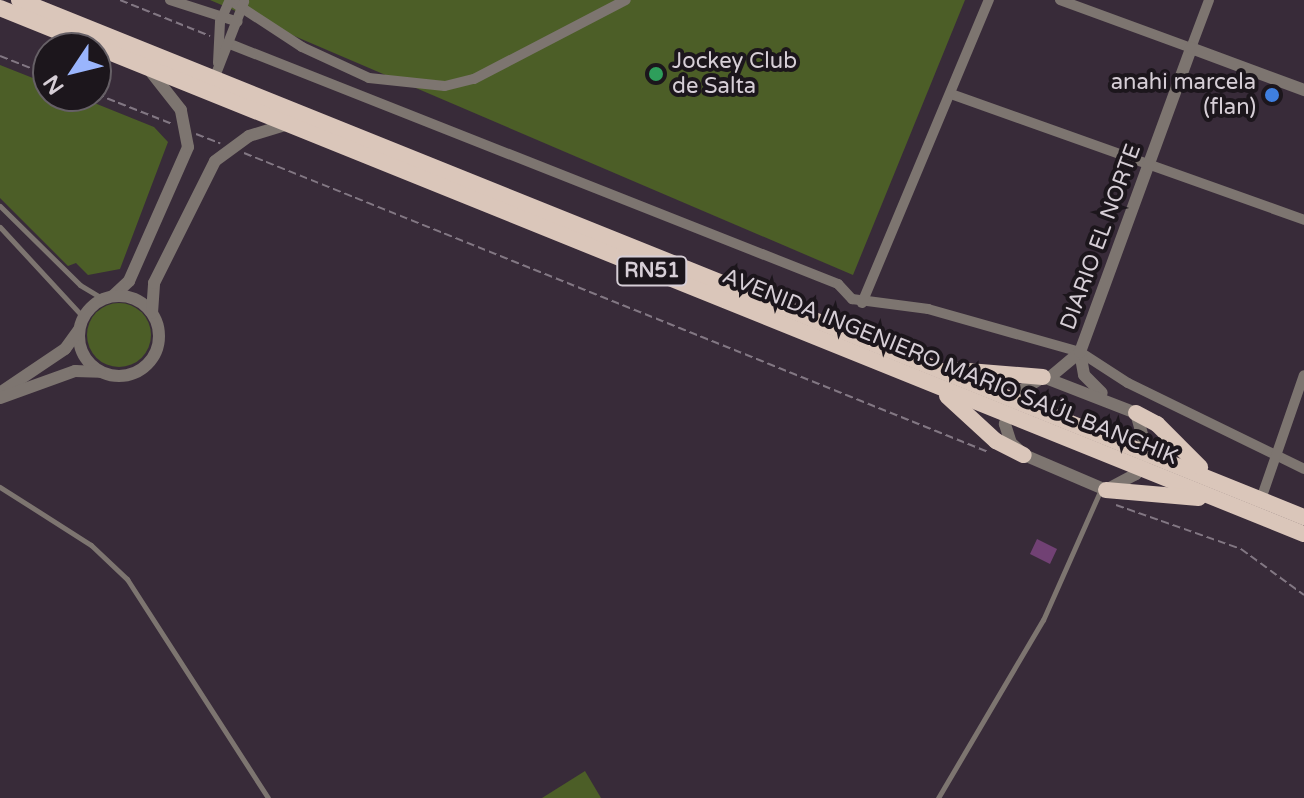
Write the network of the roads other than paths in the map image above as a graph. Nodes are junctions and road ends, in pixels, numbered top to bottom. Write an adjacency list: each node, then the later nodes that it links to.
1 (19, 0): 15 (highway, AVENIDA INGENIERO MARIO SAÚL BANCHIK / RN51)
2 (170, 0): 10 (street)
3 (230, 0): 8 (street); 10 (street)
4 (626, 0): 8 (street)
5 (989, 0): 17 (street)
6 (1060, 0): 13 (street)
7 (1209, 0): 13 (street, DIARIO EL NORTE)
8 (244, 3): 11 (street)
9 (0, 8): 14 (highway, AVENIDA INGENIERO MARIO SAÚL BANCHIK / RN51)
10 (221, 17): 11 (street); 15 (street)
11 (238, 22): 12 (street)
12 (230, 44): 15 (street); 24 (street)
13 (1191, 48): 16 (street); 19 (street, DIARIO EL NORTE)
14 (149, 70): 18 (highway, AVENIDA INGENIERO MARIO SAÚL BANCHIK / RN51); 23 (street)
15 (216, 71): 29 (highway, AVENIDA INGENIERO MARIO SAÚL BANCHIK / RN51)
16 (1304, 90)
17 (951, 94): 19 (street); 24 (street)
18 (288, 124): 25 (street); 33 (highway, AVENIDA INGENIERO MARIO SAÚL BANCHIK / RN51)
19 (1149, 165): 21 (street); 28 (street, DIARIO EL NORTE)
20 (0, 206): 23 (lane)
21 (1304, 220)
22 (0, 227): 26 (lane)
23 (108, 297): 25 (street); 26 (street)
24 (862, 303): 28 (street)
25 (152, 313): 30 (street)
26 (83, 317): 27 (street)
27 (79, 330): 30 (street); 34 (street)
28 (1080, 352): 32 (street); 36 (street); 39 (street)
29 (939, 368): 32 (highway); 35 (highway, AVENIDA INGENIERO MARIO SAÚL BANCHIK / RN51)
30 (101, 372): 34 (street)
31 (1304, 375): 39 (street)
32 (1046, 378): 35 (street); 36 (street)
33 (926, 381): 38 (highway, AVENIDA INGENIERO MARIO SAÚL BANCHIK / RN51); 40 (highway)
34 (0, 395)
35 (1011, 397): 38 (street); 41 (highway, AVENIDA INGENIERO MARIO SAÚL BANCHIK / RN51)
36 (1109, 399): 37 (street)
37 (1136, 413): 41 (street); 43 (highway)
38 (1005, 414): 40 (street); 41 (highway, AVENIDA INGENIERO MARIO SAÚL BANCHIK / RN51)
39 (1276, 454): 42 (street); 46 (street)
40 (1024, 455): 45 (street)
41 (1144, 459): 43 (highway, AVENIDA INGENIERO MARIO SAÚL BANCHIK / RN51); 45 (street); 47 (highway, AVENIDA INGENIERO MARIO SAÚL BANCHIK / RN51)
42 (1304, 469)
43 (1233, 486): 46 (highway, AVENIDA INGENIERO MARIO SAÚL BANCHIK / RN51)
44 (0, 487): 50 (lane)
45 (1101, 492): 47 (highway); 51 (lane)
46 (1261, 499): 48 (highway, AVENIDA INGENIERO MARIO SAÚL BANCHIK / RN51)
47 (1240, 508): 49 (highway, AVENIDA INGENIERO MARIO SAÚL BANCHIK / RN51)
48 (1304, 517)
49 (1304, 534)
50 (268, 798)
51 (938, 798)

